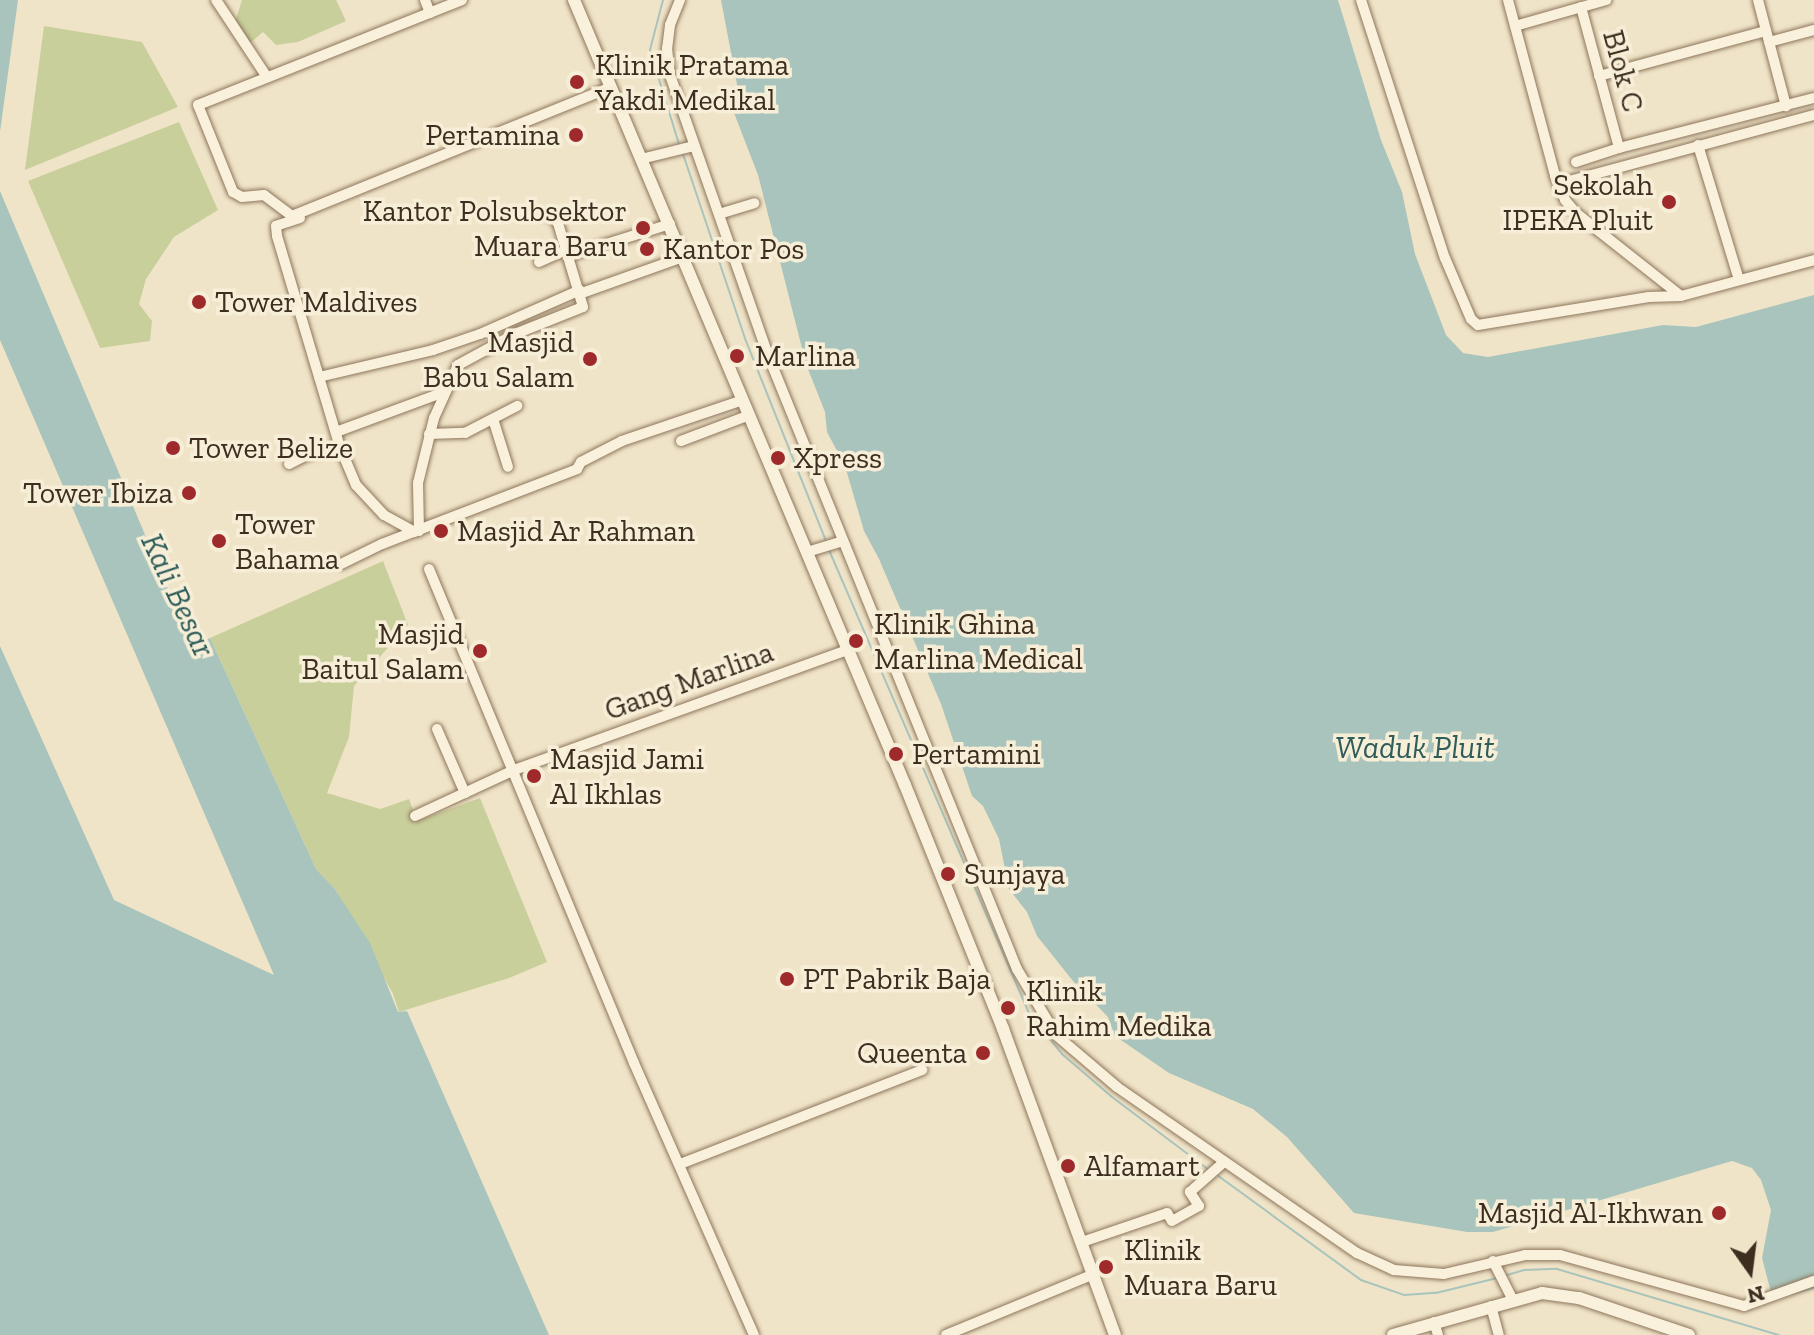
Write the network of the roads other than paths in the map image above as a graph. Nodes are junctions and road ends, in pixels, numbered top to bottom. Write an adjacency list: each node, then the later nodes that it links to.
1 (216, 0): 16 (street)
2 (425, 0): 11 (street)
3 (462, 0): 11 (street)
4 (574, 0): 17 (street)
5 (680, 0): 22 (street)
6 (1361, 0): 38 (street)
7 (1508, 0): 12 (street)
8 (1606, 0): 10 (street)
9 (1758, 0): 14 (street)
10 (1581, 7): 12 (street); 15 (street, Blok C)
11 (430, 13): 16 (street)
12 (1515, 26): 26 (street)
13 (1814, 30): 14 (street)
14 (1768, 37): 15 (street); 19 (street)
15 (1599, 76): 23 (street, Blok C)
16 (267, 77): 28 (street)
17 (611, 87): 24 (street); 28 (street)
18 (1814, 98): 19 (street)
19 (1786, 106): 23 (street)
20 (1814, 115): 21 (street)
21 (1698, 145): 26 (street); 36 (street)
22 (694, 146): 24 (street); 29 (street)
23 (1619, 148): 25 (street)
24 (641, 159): 31 (street)
25 (1576, 162)
26 (1557, 180): 38 (street)
27 (754, 203): 29 (street)
28 (306, 210): 39 (street)
29 (719, 214): 52 (street)
30 (551, 216): 32 (street)
31 (670, 224): 32 (street); 33 (street)
32 (567, 253): 35 (street); 37 (street)
33 (683, 257): 37 (street); 41 (street)
34 (1814, 260): 36 (street)
35 (539, 262)
36 (1739, 280): 38 (street)
37 (581, 292): 39 (street); 40 (street)
38 (1681, 296)
39 (319, 377): 45 (street)
40 (444, 392): 45 (street); 46 (street)
41 (740, 401): 43 (street); 51 (street)
42 (517, 406): 44 (street)
43 (747, 416): 47 (street); 53 (street)
44 (493, 419): 46 (street); 50 (street)
45 (336, 432): 48 (street)
46 (429, 434): 51 (street)
47 (681, 441)
48 (340, 447): 49 (street); 51 (street)
49 (289, 464)
50 (508, 467)
51 (417, 531): 54 (street)
52 (842, 541): 53 (street); 62 (street)
53 (807, 552): 56 (street)
54 (341, 564)
55 (429, 569): 58 (street)
56 (848, 650): 58 (street, Gang Marlina); 64 (street)
57 (437, 729): 59 (street)
58 (514, 770): 59 (street, Gang Marlina); 63 (street)
59 (465, 793): 60 (street, Gang Marlina)
60 (415, 816)
61 (922, 1070): 63 (street)
62 (1224, 1162): 64 (street); 65 (street)
63 (680, 1164): 71 (street)
64 (1082, 1242): 66 (street)
65 (1494, 1265): 67 (street); 68 (street)
66 (1094, 1274): 72 (street); 73 (street)
67 (1814, 1281)
68 (1510, 1295): 69 (street); 76 (street)
69 (1491, 1306): 70 (street); 75 (street)
70 (1436, 1327): 74 (street)
71 (754, 1335)
72 (946, 1335)
73 (1115, 1335)
74 (1393, 1335)
75 (1499, 1335)
76 (1689, 1335)

